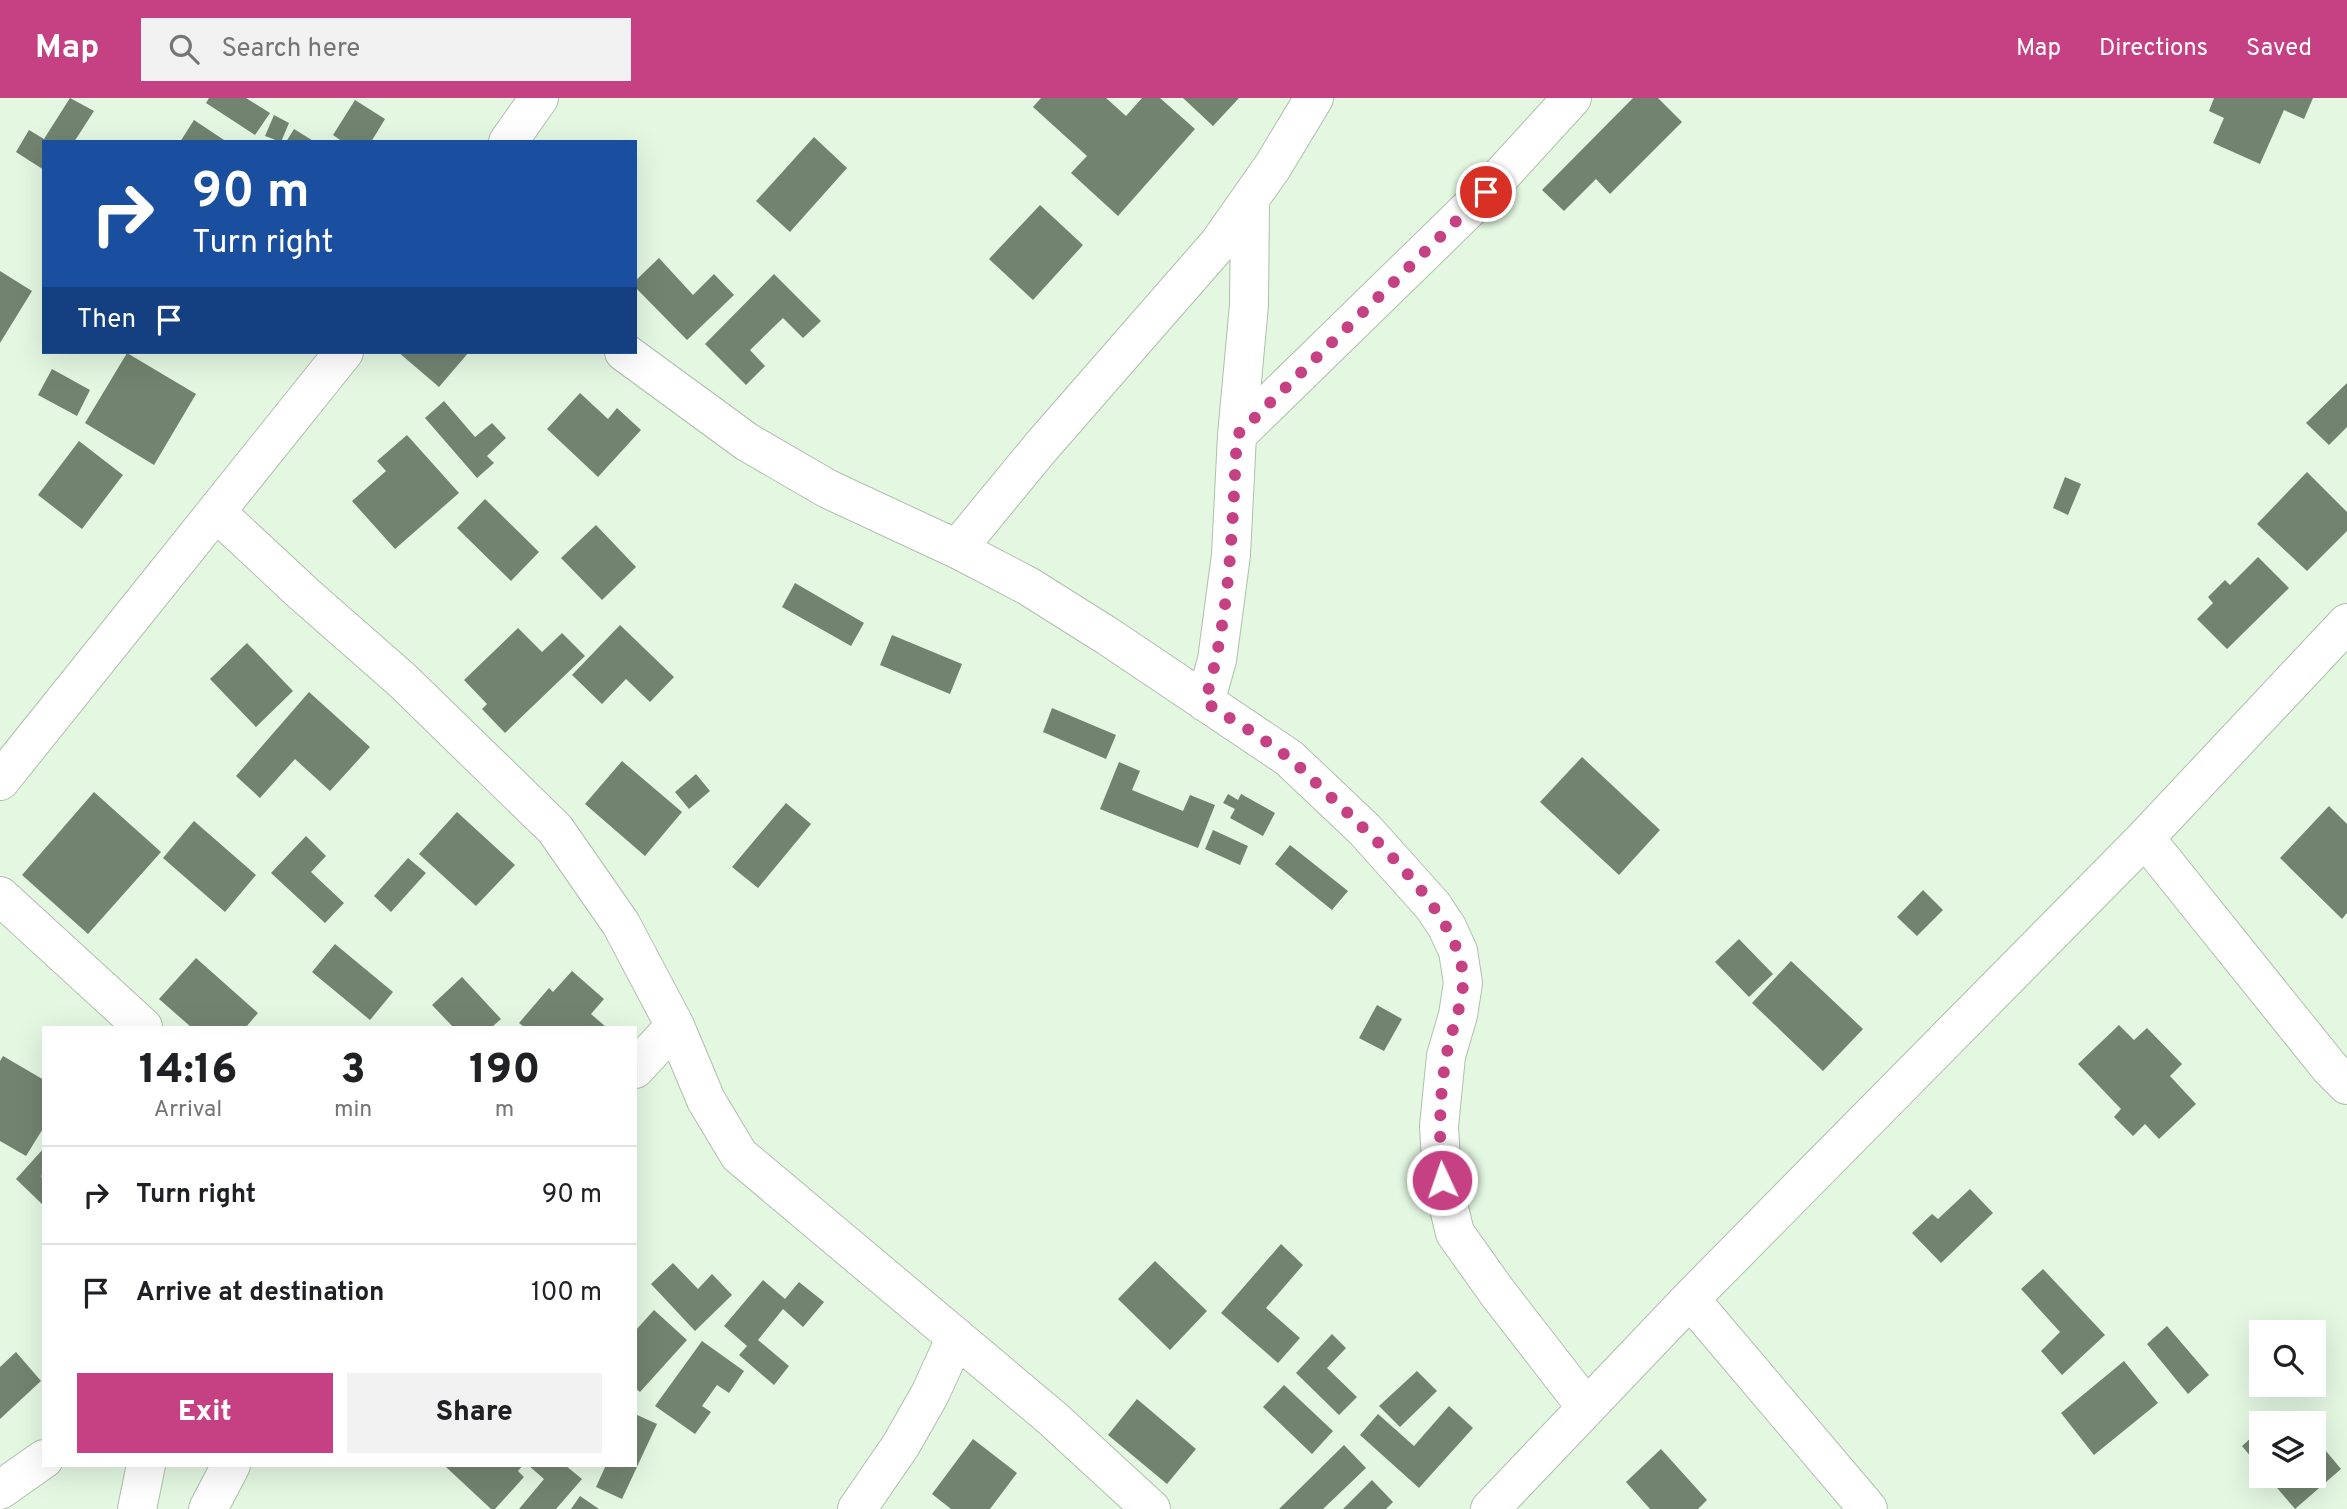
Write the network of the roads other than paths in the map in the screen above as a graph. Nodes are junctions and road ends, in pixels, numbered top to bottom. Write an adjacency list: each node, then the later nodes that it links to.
1 (539, 98): 4 (street)
2 (1314, 98): 5 (street)
3 (1572, 98): 8 (street)
4 (509, 140)
5 (1250, 202): 8 (street); 10 (street)
6 (342, 354): 9 (street)
7 (627, 354): 10 (street)
8 (1237, 435): 12 (street)
9 (216, 512): 13 (street); 17 (street)
10 (957, 549): 12 (street)
11 (2347, 624): 14 (street)
12 (1205, 702): 22 (street)
13 (0, 781)
14 (2146, 838): 19 (street); 20 (street)
15 (0, 896): 16 (street)
16 (142, 1026)
17 (675, 1026): 18 (street); 21 (street)
18 (637, 1067)
19 (2347, 1085)
20 (1690, 1299): 22 (street); 32 (street)
21 (956, 1338): 29 (street); 30 (street)
22 (1586, 1406): 31 (street)
23 (42, 1460): 26 (street)
24 (146, 1467): 27 (street)
25 (230, 1467): 28 (street)
26 (0, 1490)
27 (137, 1509)
28 (208, 1509)
29 (857, 1509)
30 (1152, 1509)
31 (1490, 1509)
32 (1868, 1509)

